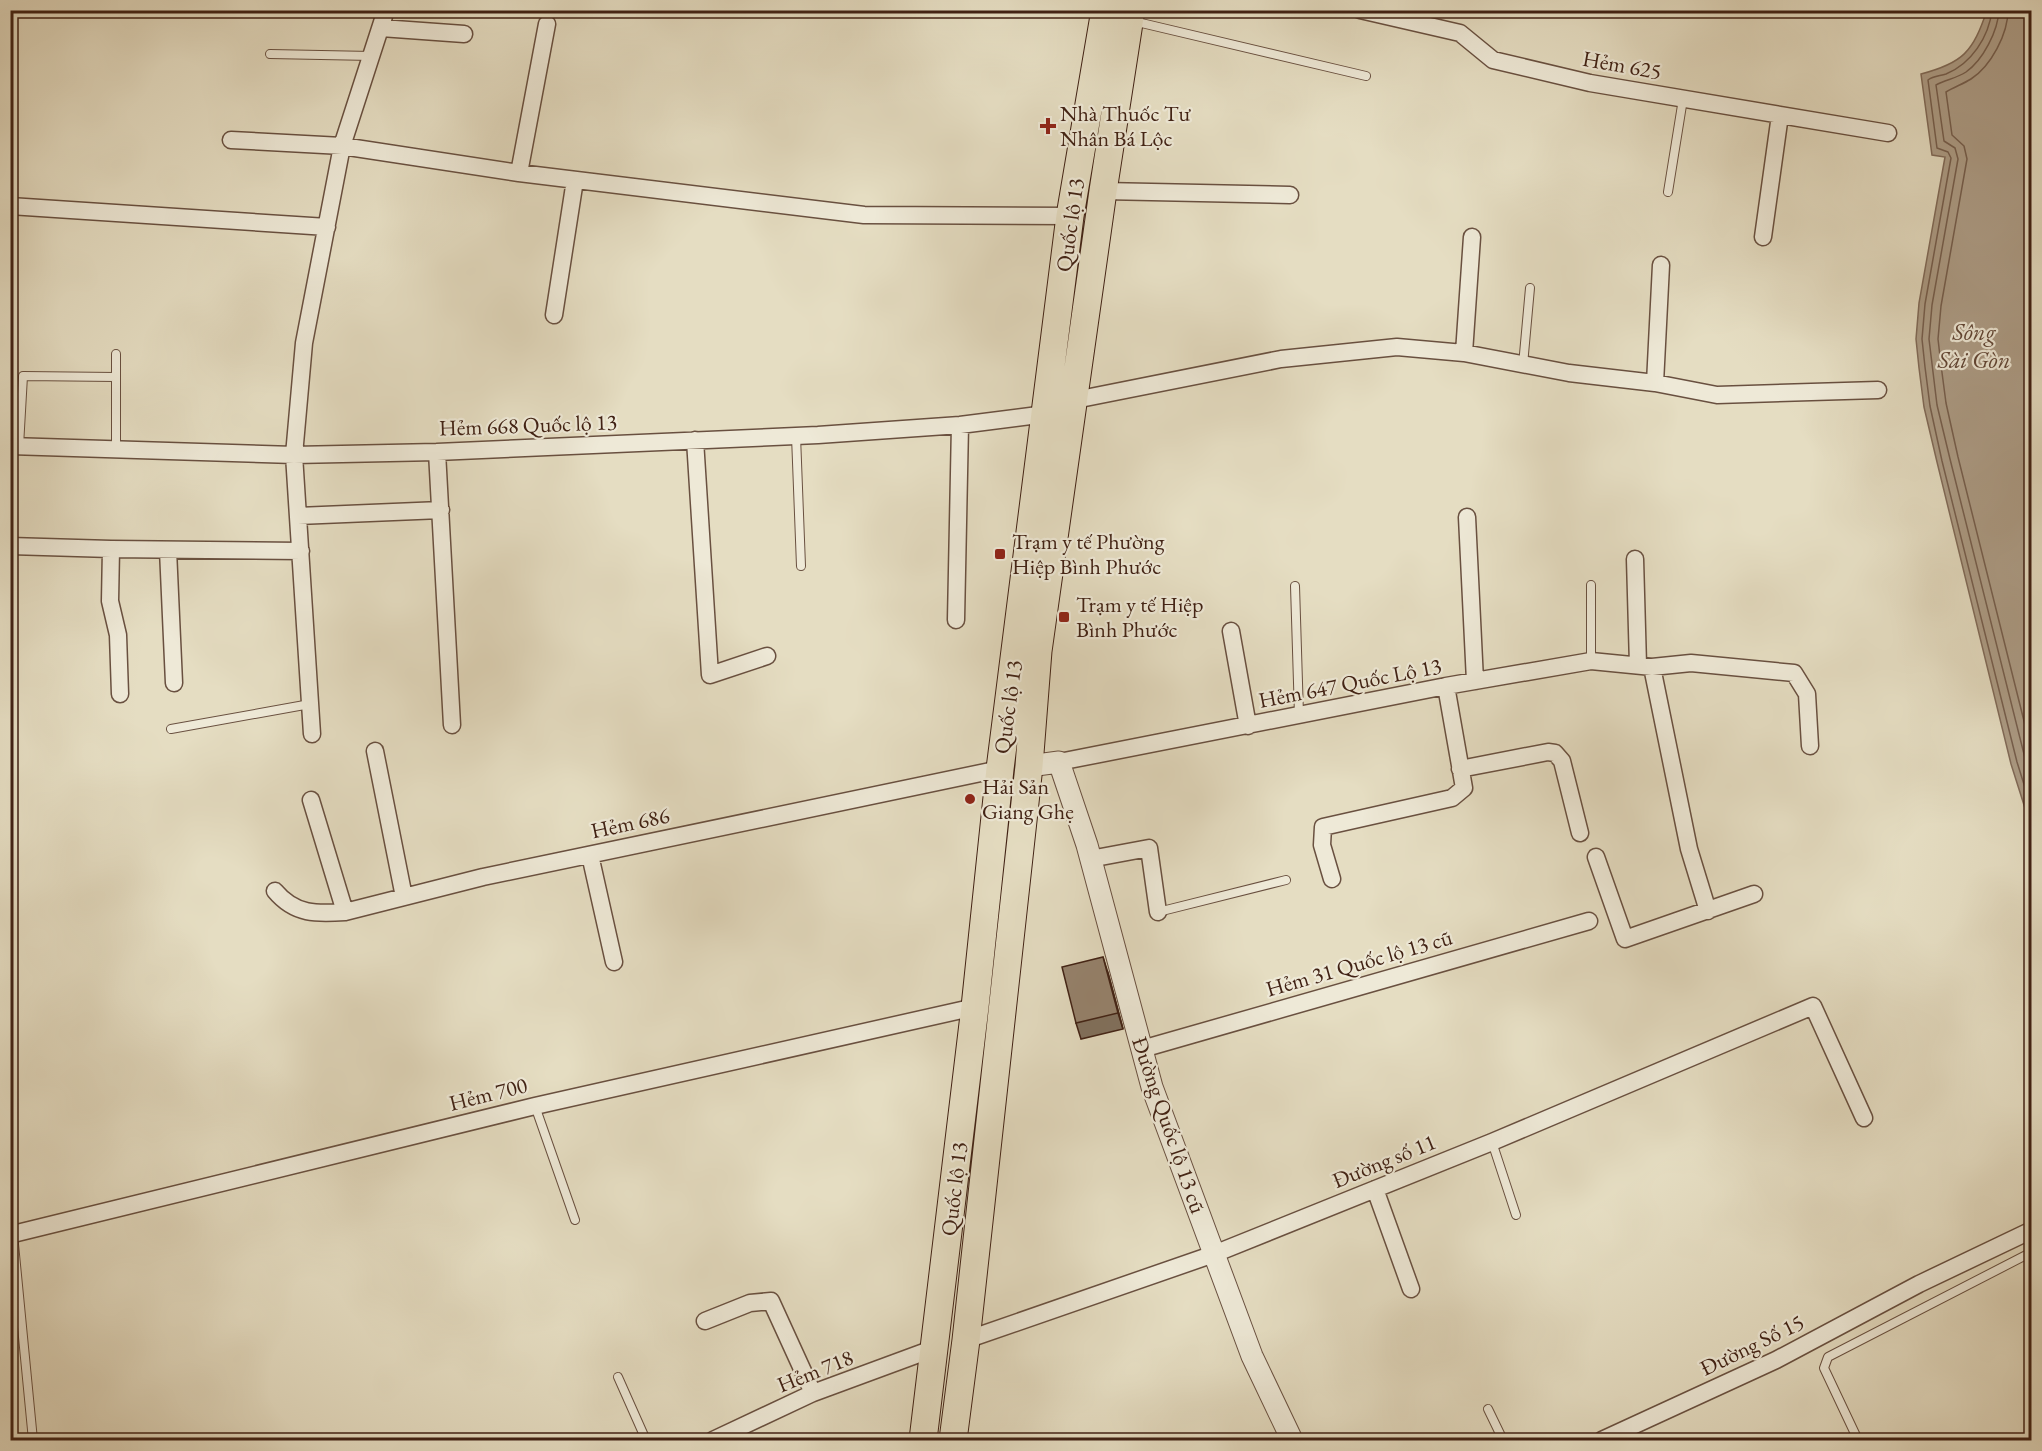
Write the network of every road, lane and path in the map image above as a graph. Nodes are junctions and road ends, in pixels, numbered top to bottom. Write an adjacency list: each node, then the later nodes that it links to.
1 (386, 10): 6 (street)
2 (1104, 10): 22 (highway, Quốc lộ 13)
3 (1360, 10): 11 (street, Hẻm 625)
4 (1131, 16): 10 (lane); 18 (highway, Quốc lộ 13)
5 (547, 24): 16 (street)
6 (381, 28): 7 (street); 9 (street)
7 (464, 34)
8 (270, 54): 9 (lane)
9 (372, 56): 15 (street)
10 (1366, 76)
11 (1683, 99): 12 (street, Hẻm 625); 19 (lane)
12 (1780, 115): 13 (street, Hẻm 625); 25 (street)
13 (1888, 134)
14 (231, 140): 15 (street)
15 (342, 146): 16 (street); 23 (street)
16 (519, 173): 17 (street)
17 (575, 180): 22 (street); 28 (street)
18 (1103, 191): 20 (street); 35 (highway, Quốc lộ 13)
19 (1668, 192)
20 (1290, 195)
21 (10, 206): 23 (street)
22 (1070, 216): 36 (highway, Quốc lộ 13)
23 (327, 227): 43 (street)
24 (1472, 237): 29 (street)
25 (1763, 237)
26 (1661, 265): 33 (street)
27 (1530, 288): 31 (lane)
28 (554, 315)
29 (1464, 353): 31 (street); 35 (street)
30 (116, 354): 32 (lane)
31 (1523, 364): 33 (street)
32 (116, 376): 40 (lane); 41 (lane)
33 (1655, 383): 34 (street)
34 (1878, 390)
35 (1075, 400): 73 (highway, Quốc lộ 13)
36 (1046, 414): 37 (street, Hẻm 668 Quốc lộ 13); 74 (highway, Quốc lộ 13)
37 (960, 425): 38 (street, Hẻm 668 Quốc lộ 13); 55 (street)
38 (796, 436): 39 (street, Hẻm 668 Quốc lộ 13); 52 (lane)
39 (695, 440): 42 (street, Hẻm 668 Quốc lộ 13); 57 (street)
40 (15, 446): 41 (street, Hẻm 668 Quốc lộ 13)
41 (116, 449): 43 (street, Hẻm 668 Quốc lộ 13)
42 (437, 452): 43 (street, Hẻm 668 Quốc lộ 13); 44 (street)
43 (294, 455): 45 (street)
44 (441, 510): 45 (street); 66 (street)
45 (298, 516): 50 (street)
46 (1467, 517): 60 (street)
47 (10, 546): 48 (street)
48 (111, 549): 49 (street); 63 (street)
49 (168, 550): 50 (street); 61 (street)
50 (301, 551): 64 (street)
51 (1635, 559): 59 (street)
52 (801, 566)
53 (1591, 585): 58 (lane)
54 (1296, 586): 65 (lane)
55 (956, 620)
56 (1231, 631): 67 (street)
57 (767, 656)
58 (1591, 661): 59 (street, Hẻm 647 Quốc Lộ 13); 60 (street, Hẻm 647 Quốc Lộ 13)
59 (1645, 666): 70 (street, Hẻm 647 Quốc Lộ 13); 86 (street)
60 (1475, 681): 62 (street, Hẻm 647 Quốc Lộ 13)
61 (174, 683)
62 (1446, 686): 65 (street, Hẻm 647 Quốc Lộ 13); 75 (street)
63 (120, 694)
64 (310, 704): 68 (lane); 69 (street)
65 (1299, 715): 67 (street, Hẻm 647 Quốc Lộ 13)
66 (452, 725)
67 (1248, 726): 72 (street, Hẻm 647 Quốc Lộ 13)
68 (171, 729)
69 (312, 734)
70 (1810, 746)
71 (375, 751): 85 (street)
72 (1059, 762): 73 (street); 80 (street, Đường Quốc lộ 13 cũ)
73 (1029, 766): 74 (highway); 105 (highway, Quốc lộ 13)
74 (1000, 769): 78 (street, Hẻm 686); 91 (highway, Quốc lộ 13)
75 (1460, 769): 77 (street); 81 (street)
76 (311, 800): 87 (street)
77 (1580, 833)
78 (590, 855): 85 (street, Hẻm 686); 90 (street)
79 (1596, 857): 86 (street)
80 (1090, 859): 88 (street); 92 (street, Đường Quốc lộ 13 cũ)
81 (1332, 879)
82 (1286, 880): 88 (lane)
83 (275, 891): 87 (street, Hẻm 686)
84 (1754, 894): 86 (street)
85 (404, 897): 87 (street, Hẻm 686)
86 (1708, 911)
87 (345, 912)
88 (1158, 912)
89 (1589, 921): 92 (street, Hẻm 31 Quốc lộ 13 cũ)
90 (614, 962)
91 (975, 1007): 93 (street, Hẻm 700); 106 (highway, Quốc lộ 13)
92 (1142, 1049): 102 (street, Đường Quốc lộ 13 cũ)
93 (535, 1106): 98 (lane); 100 (street, Hẻm 700)
94 (1864, 1118): 95 (street, Đường số 11)
95 (1492, 1142): 96 (street, Đường số 11); 97 (lane)
96 (1375, 1189): 102 (street, Đường số 11); 103 (street)
97 (1516, 1215)
98 (575, 1220)
99 (2031, 1230): 117 (street, Đường Số 15)
100 (12, 1234): 110 (lane)
101 (2031, 1252): 118 (lane)
102 (1214, 1254): 105 (street, Đường số 11); 115 (street, Đường Quốc lộ 13 cũ)
103 (1411, 1289)
104 (705, 1321): 108 (street)
105 (966, 1340): 114 (highway, Quốc lộ 13)
106 (935, 1348): 108 (street, Hẻm 718); 113 (highway, Quốc lộ 13)
107 (618, 1377): 111 (lane)
108 (813, 1394): 112 (street, Hẻm 718)
109 (1488, 1409): 116 (lane)
110 (33, 1440)
111 (646, 1440)
112 (714, 1440)
113 (923, 1440)
114 (952, 1440)
115 (1292, 1440)
116 (1503, 1440)
117 (1602, 1440)
118 (1858, 1440)

